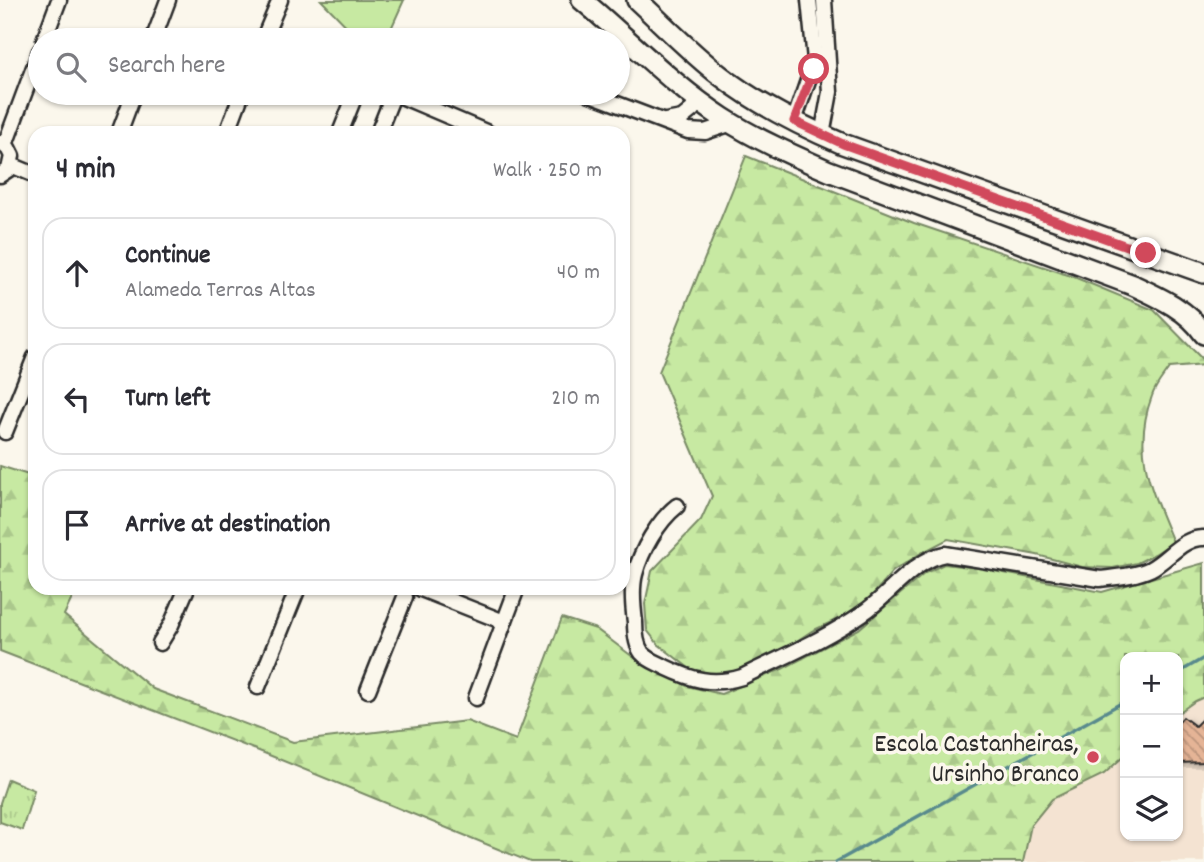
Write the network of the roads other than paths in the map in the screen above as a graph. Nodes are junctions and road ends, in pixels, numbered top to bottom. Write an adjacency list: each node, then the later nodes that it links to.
1 (59, 0): 8 (street)
2 (168, 0): 9 (street)
3 (279, 0): 10 (street)
4 (582, 0): 11 (main road)
5 (638, 0): 24 (main road)
6 (809, 0): 13 (street)
7 (824, 0): 14 (street)
8 (48, 28)
9 (158, 28)
10 (268, 28)
11 (615, 28)
12 (630, 41): 16 (main road)
13 (815, 60): 14 (street); 24 (street)
14 (829, 74): 31 (street)
15 (28, 81): 32 (street)
16 (696, 97): 23 (street); 25 (main road)
17 (130, 105): 26 (street)
18 (238, 105): 27 (street)
19 (351, 105): 28 (street)
20 (389, 105): 29 (street)
21 (422, 105): 30 (street)
22 (621, 105): 23 (street)
23 (664, 121): 25 (street)
24 (794, 121): 31 (main road)
25 (732, 123): 36 (main road)
26 (122, 126)
27 (230, 126)
28 (343, 126)
29 (381, 126)
30 (472, 126)
31 (822, 135): 35 (main road)
32 (3, 144): 33 (street)
33 (6, 170): 34 (street)
34 (28, 174)
35 (1204, 273)
36 (1204, 334)
37 (28, 374): 38 (street)
38 (5, 432)
39 (677, 506): 40 (street)
40 (1204, 538)
41 (184, 595): 47 (street)
42 (295, 595): 48 (street)
43 (399, 595): 49 (street)
44 (437, 595): 46 (street)
45 (514, 595): 46 (street)
46 (504, 621): 50 (street)
47 (160, 643)
48 (258, 687)
49 (368, 690)
50 (476, 698)

